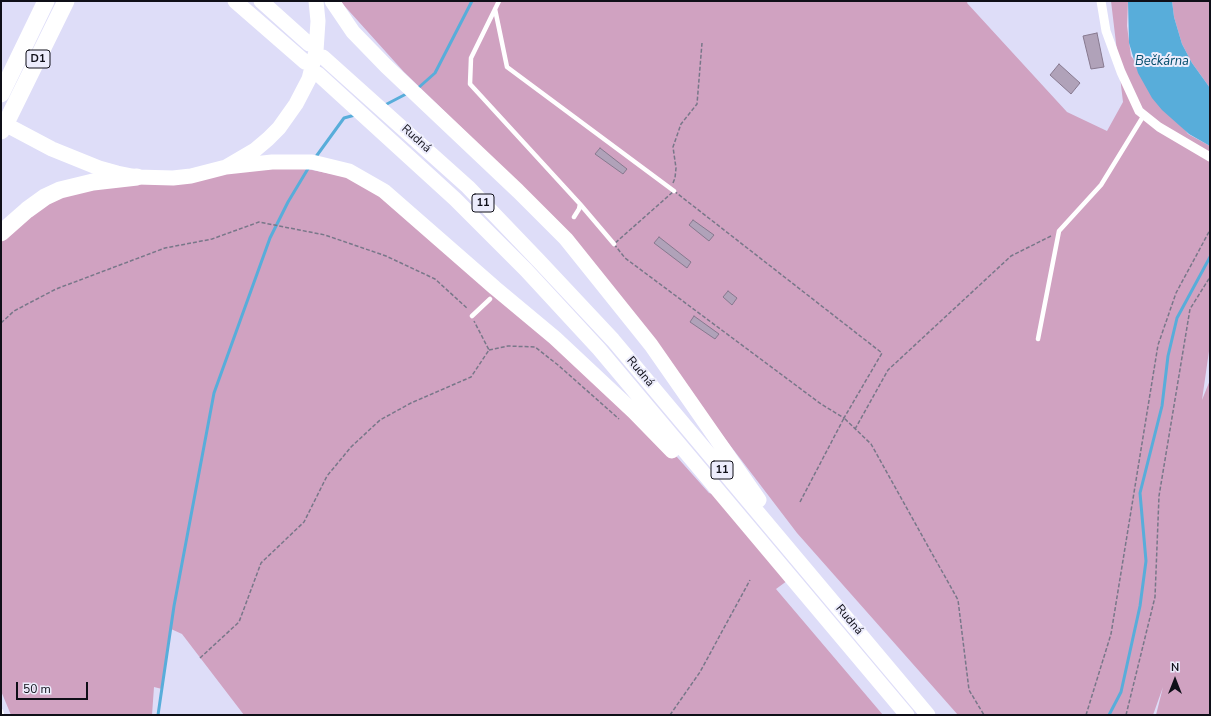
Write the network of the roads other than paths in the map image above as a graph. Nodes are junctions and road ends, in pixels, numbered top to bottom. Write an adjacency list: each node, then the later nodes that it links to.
1 (46, 1): 14 (highway, D1)
2 (66, 1): 16 (highway, D1)
3 (235, 1): 12 (highway)
4 (261, 1): 10 (highway)
5 (332, 1): 29 (highway)
6 (499, 1): 9 (lane)
7 (1101, 1): 15 (street)
8 (317, 5): 18 (highway)
9 (495, 9): 20 (lane); 21 (lane)
10 (309, 44)
11 (323, 57): 29 (highway, Rudná / 11)
12 (305, 62)
13 (318, 74): 28 (highway, Rudná / 11)
14 (1, 94)
15 (1144, 115): 17 (street); 27 (lane)
16 (3, 125): 19 (highway)
17 (1210, 157)
18 (226, 167): 19 (highway); 28 (highway)
19 (137, 177): 23 (highway)
20 (674, 191)
21 (580, 204): 22 (lane); 24 (lane)
22 (574, 217)
23 (1, 233)
24 (614, 244)
25 (490, 299): 26 (lane)
26 (472, 316)
27 (1038, 339)
28 (723, 497): 32 (highway, Rudná / 11)
29 (814, 580): 33 (highway, Rudná / 11)
30 (1, 712): 31 (lane)
31 (2, 715)
32 (907, 715)
33 (928, 715)

